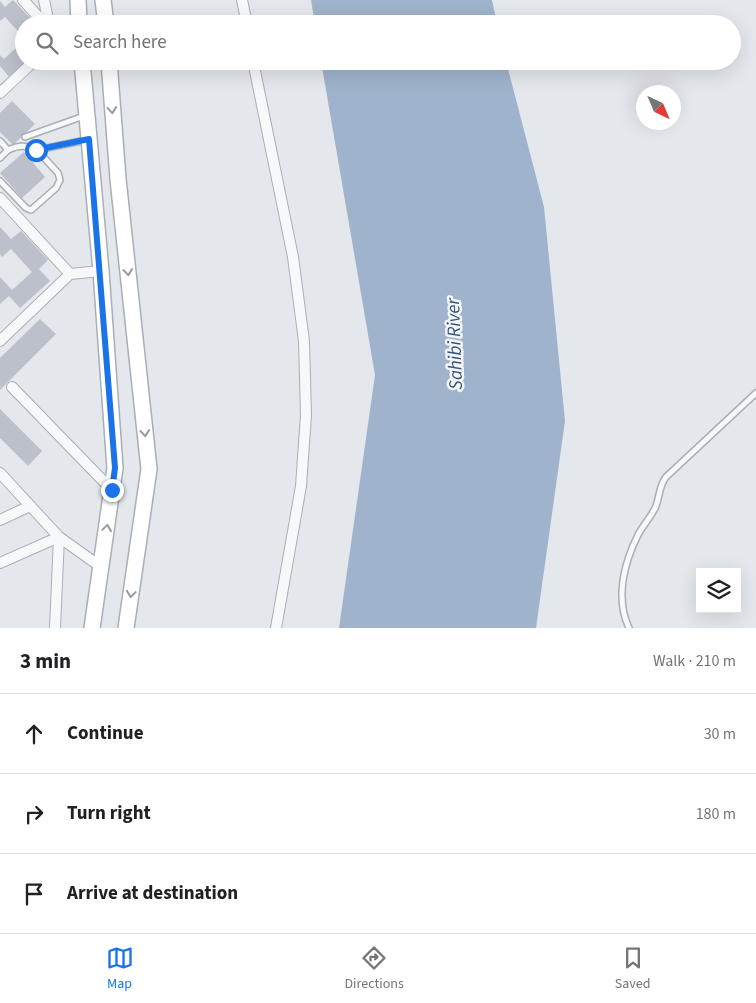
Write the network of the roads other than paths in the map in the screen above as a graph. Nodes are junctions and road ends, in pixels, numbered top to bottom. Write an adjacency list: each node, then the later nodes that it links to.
1 (23, 0): 6 (street)
2 (44, 0): 7 (street)
3 (78, 0): 8 (street)
4 (103, 0): 9 (street)
5 (242, 0): 10 (street)
6 (37, 15)
7 (47, 15)
8 (79, 15)
9 (105, 15)
10 (244, 15)
11 (24, 70): 15 (street)
12 (83, 70): 16 (street)
13 (110, 70): 39 (street, one-way to 39)
14 (255, 70): 40 (street)
15 (1, 90)
16 (87, 115): 17 (lane); 18 (street)
17 (25, 137)
18 (89, 139): 21 (lane); 25 (street)
19 (0, 141): 20 (lane)
20 (8, 150): 21 (lane); 22 (lane)
21 (36, 150): 23 (lane)
22 (0, 158)
23 (0, 181)
24 (1, 202): 26 (street)
25 (101, 271): 26 (street); 31 (street)
26 (70, 274): 27 (street)
27 (0, 341)
28 (12, 387): 31 (street)
29 (756, 393): 41 (lane)
30 (0, 473): 32 (street)
31 (112, 490): 36 (street, one-way to 31)
32 (30, 506): 33 (street); 34 (street)
33 (0, 520)
34 (59, 537): 35 (street); 36 (street); 37 (street)
35 (0, 563)
36 (101, 567): 38 (street)
37 (55, 628)
38 (92, 628)
39 (126, 628)
40 (276, 628)
41 (629, 628)

